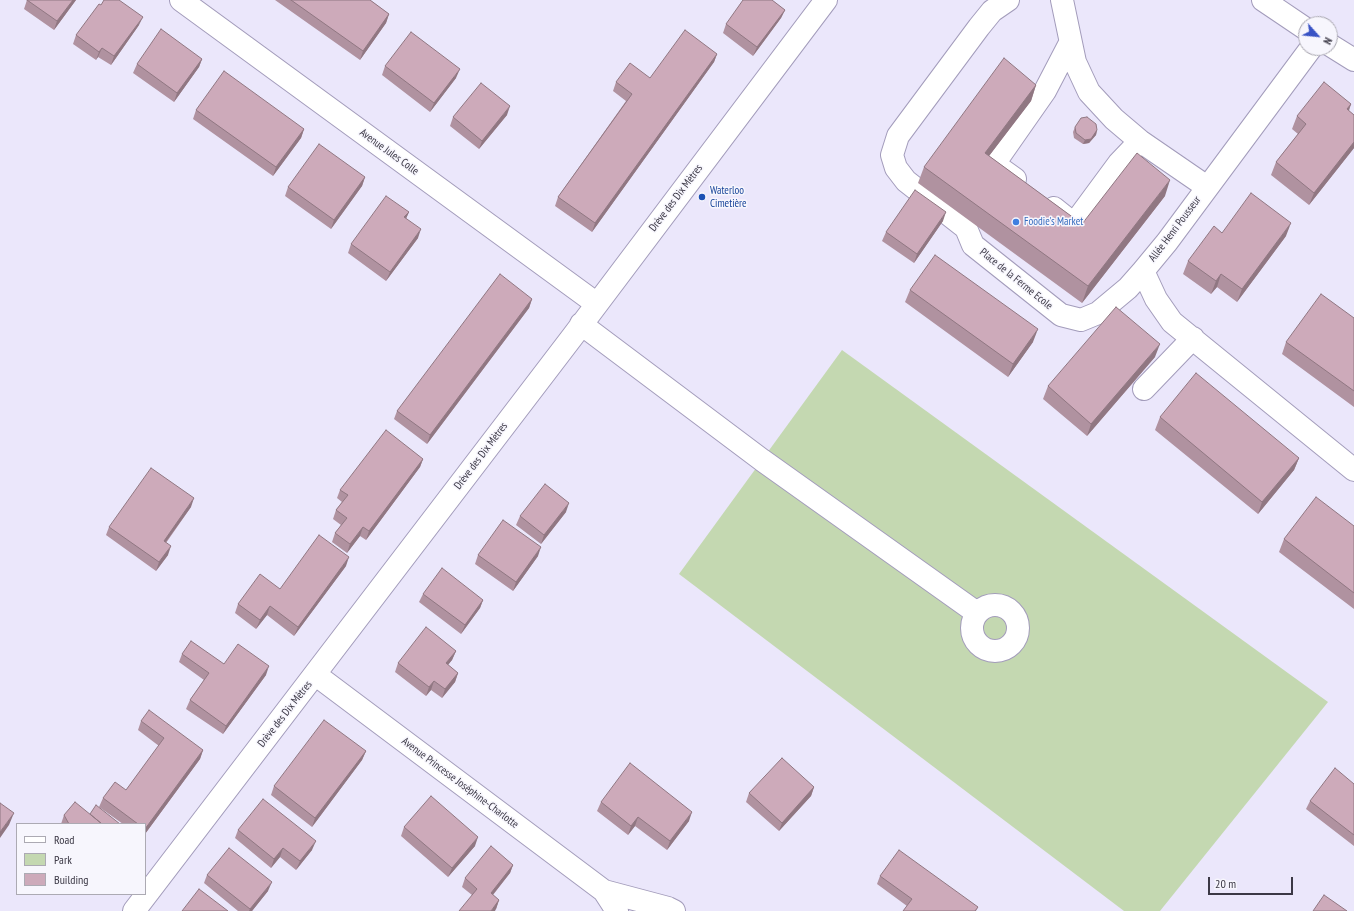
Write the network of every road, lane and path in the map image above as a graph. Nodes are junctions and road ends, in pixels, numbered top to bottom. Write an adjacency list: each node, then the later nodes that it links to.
1 (181, 0): 14 (street, Avenue Jules Colle)
2 (826, 0): 14 (street, Drève des Dix Mètres)
3 (1008, 0): 13 (street, Place de la Ferme Ecole)
4 (1062, 0): 7 (street)
5 (1263, 0): 6 (street)
6 (1298, 24)
7 (1070, 43): 11 (street); 11 (street)
8 (1338, 50): 10 (street)
9 (1305, 56): 12 (street, Allée Henri Pousseur)
10 (1354, 60)
11 (1140, 141): 12 (street)
12 (1207, 188): 13 (street, Allée Henri Pousseur)
13 (1143, 271): 16 (street, Allée Henri Pousseur)
14 (597, 304): 15 (street, Drève des Dix Mètres)
15 (581, 324): 19 (street); 20 (street, Drève des Dix Mètres)
16 (1193, 338): 17 (street); 18 (street, Allée Henri Pousseur)
17 (1144, 389)
18 (1354, 470)
19 (977, 613)
20 (316, 675): 21 (street, Avenue Princesse Joséphine-Charlotte); 22 (street, Drève des Dix Mètres)
21 (604, 891): 23 (street, Avenue Princesse Joséphine-Charlotte); 24 (street, Avenue Princesse Joséphine-Charlotte)
22 (134, 911)
23 (617, 911)
24 (674, 911)

